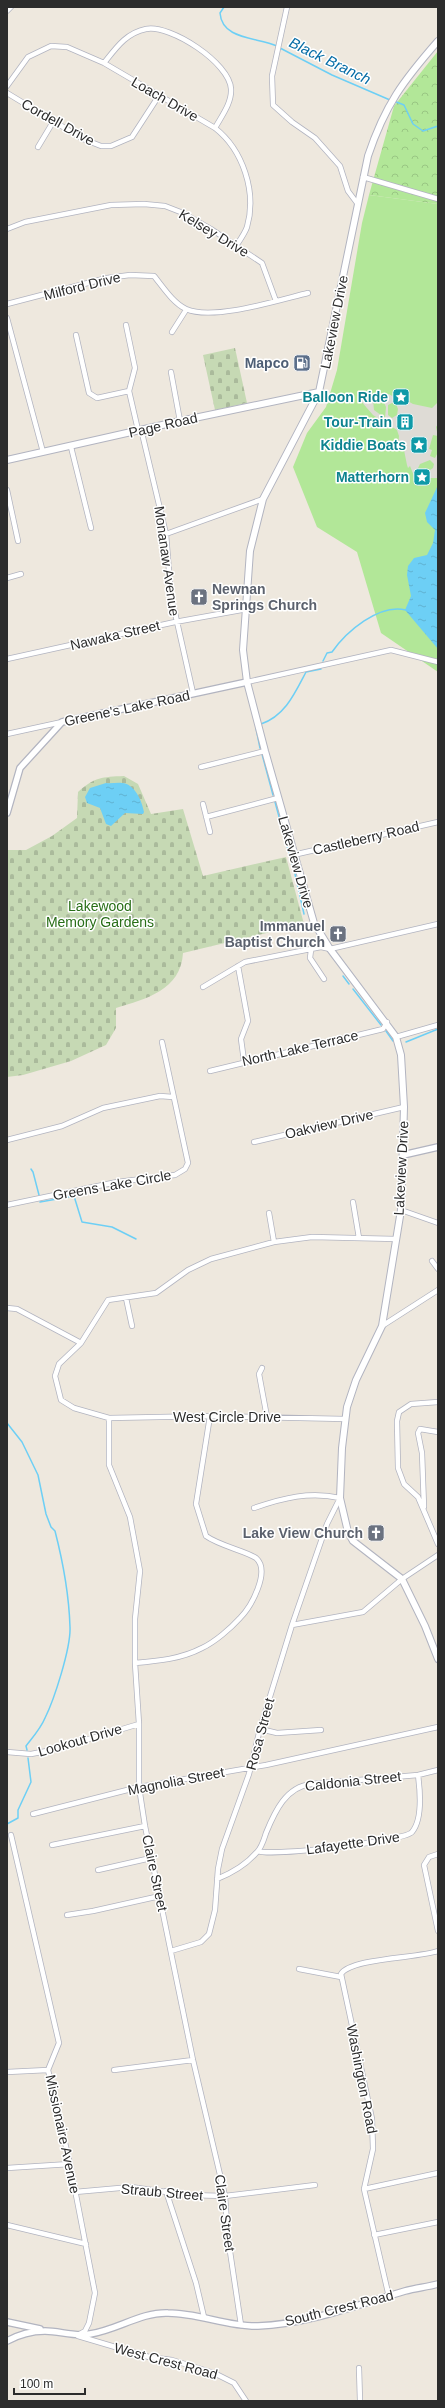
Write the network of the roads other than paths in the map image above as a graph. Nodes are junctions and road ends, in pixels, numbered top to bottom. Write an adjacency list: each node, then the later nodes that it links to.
1 (11, 7): 3 (street)
2 (287, 7): 14 (street)
3 (7, 11)
4 (438, 41): 12 (main road, Lakeview Drive)
5 (104, 63): 6 (street, Loach Drive); 8 (street, Loach Drive); 10 (street)
6 (7, 86)
7 (7, 93): 9 (street, Cordell Drive)
8 (158, 97): 9 (street, Cordell Drive); 10 (street, Loach Drive)
9 (53, 122): 11 (street)
10 (215, 128): 16 (street, Loach Drive)
11 (38, 147)
12 (363, 177): 13 (street); 14 (main road, Lakeview Drive)
13 (438, 199)
14 (357, 203): 27 (main road, Lakeview Drive)
15 (7, 229): 16 (street, Kelsey Drive)
16 (236, 246): 18 (street, Kelsey Drive)
17 (308, 292): 18 (street)
18 (276, 301): 20 (street)
19 (7, 304): 20 (street, Milford Drive)
20 (186, 310): 23 (street)
21 (7, 318): 31 (street)
22 (126, 325): 26 (street)
23 (172, 332)
24 (76, 335): 26 (street)
25 (171, 372): 28 (street)
26 (129, 391): 29 (street, Monanaw Avenue)
27 (320, 392): 28 (main road, Page Road); 35 (main road, Lakeview Drive)
28 (180, 421): 29 (main road, Page Road)
29 (140, 430): 30 (main road, Page Road); 37 (street, Monanaw Avenue)
30 (71, 447): 31 (main road, Page Road); 36 (street)
31 (43, 452): 32 (main road, Page Road)
32 (7, 460)
33 (7, 490): 34 (street)
34 (8, 498): 38 (street)
35 (263, 499): 37 (street); 41 (main road, Lakeview Drive)
36 (91, 528)
37 (166, 534): 42 (street, Monanaw Avenue)
38 (18, 541)
39 (21, 574): 40 (street)
40 (7, 578)
41 (246, 609): 42 (street, Nawaka Street); 45 (main road, Lakeview Drive)
42 (176, 622): 43 (street, Nawaka Street); 46 (street, Monanaw Avenue)
43 (7, 659)
44 (438, 662): 45 (street)
45 (247, 682): 46 (street, Greene's Lake Road); 49 (main road, Lakeview Drive)
46 (193, 693): 47 (street, Greene's Lake Road)
47 (62, 722): 48 (street, Greene's Lake Road); 53 (street)
48 (7, 734)
49 (265, 751): 50 (street); 51 (main road, Lakeview Drive)
50 (201, 767)
51 (278, 798): 54 (street); 57 (main road, Lakeview Drive)
52 (203, 804): 54 (street)
53 (7, 812)
54 (206, 817): 56 (street)
55 (438, 822): 57 (street, Castleberry Road)
56 (210, 832)
57 (293, 855): 59 (main road, Lakeview Drive)
58 (438, 924): 59 (street)
59 (330, 949): 60 (street); 64 (main road, Lakeview Drive)
60 (311, 950): 61 (street); 62 (street)
61 (238, 966): 63 (street); 68 (street)
62 (324, 979)
63 (203, 987)
64 (387, 1022): 66 (main road, Lakeview Drive); 68 (street, North Lake Terrace)
65 (438, 1025): 66 (street)
66 (396, 1036): 71 (main road, Lakeview Drive)
67 (162, 1042): 70 (street, Greens Lake Circle)
68 (244, 1061): 69 (street, North Lake Terrace)
69 (210, 1071)
70 (173, 1097): 72 (street); 77 (street, Greens Lake Circle)
71 (404, 1107): 73 (street, Oakview Drive); 75 (main road, Lakeview Drive)
72 (7, 1140)
73 (254, 1142)
74 (438, 1147): 75 (street)
75 (403, 1155): 78 (main road, Lakeview Drive)
76 (353, 1202): 81 (street)
77 (7, 1205)
78 (401, 1210): 80 (street); 82 (main road, Lakeview Drive)
79 (269, 1213): 83 (street)
80 (438, 1223)
81 (359, 1238): 82 (street); 83 (street)
82 (396, 1239): 90 (main road, Lakeview Drive)
83 (274, 1242): 87 (street)
84 (432, 1261): 85 (street)
85 (438, 1269)
86 (438, 1290): 90 (street)
87 (126, 1298): 89 (street); 91 (street, West Circle Drive)
88 (7, 1308): 91 (street)
89 (132, 1326)
90 (382, 1326): 97 (main road, Lakeview Drive)
91 (81, 1343): 96 (street, West Circle Drive)
92 (262, 1368): 95 (street)
93 (438, 1402): 101 (street)
94 (210, 1416): 95 (street, West Circle Drive); 96 (street, West Circle Drive); 107 (street)
95 (267, 1417): 97 (street, West Circle Drive)
96 (109, 1418): 107 (street, Claire Street)
97 (346, 1419): 99 (main road, Lakeview Drive)
98 (438, 1432): 101 (street)
99 (340, 1498): 100 (street); 104 (main road, Lakeview Drive); 105 (street, Rosa Street)
100 (254, 1508)
101 (424, 1509): 102 (street)
102 (438, 1544)
103 (438, 1555): 104 (street)
104 (402, 1579): 105 (street); 106 (main road, Lakeview Drive)
105 (292, 1625): 110 (street, Rosa Street)
106 (438, 1659)
107 (135, 1663): 108 (street, Claire Street)
108 (139, 1724): 112 (street, Lookout Drive); 116 (street, Claire Street)
109 (438, 1727): 113 (street, Magnolia Street)
110 (260, 1729): 111 (street); 113 (street, Rosa Street)
111 (321, 1730)
112 (7, 1752)
113 (251, 1768): 116 (street, Magnolia Street); 125 (street, Rosa Street)
114 (438, 1770): 115 (street, Caldonia Street)
115 (418, 1775): 121 (street, Caldonia Street); 121 (street, Lafayette Drive)
116 (139, 1787): 117 (street, Magnolia Street); 118 (street, Claire Street)
117 (33, 1814)
118 (145, 1826): 120 (street); 123 (street, Claire Street)
119 (11, 1834): 134 (street, Missionaire Avenue)
120 (52, 1845)
121 (258, 1851): 125 (street, Caldonia Street)
122 (438, 1854): 128 (street)
123 (151, 1858): 124 (street); 126 (street, Claire Street)
124 (98, 1870)
125 (217, 1879): 129 (street, Rosa Street)
126 (160, 1896): 127 (street); 129 (street, Claire Street)
127 (67, 1915)
128 (438, 1931)
129 (171, 1951): 133 (street, Claire Street)
130 (438, 1951): 132 (street)
131 (299, 1969): 132 (street)
132 (341, 1977): 141 (street, Washington Road)
133 (193, 2060): 135 (street); 144 (street, Claire Street)
134 (48, 2070): 136 (street); 137 (street, Missionaire Avenue)
135 (114, 2070)
136 (7, 2072)
137 (70, 2164): 138 (street); 143 (street, Missionaire Avenue)
138 (7, 2168)
139 (438, 2173): 141 (street)
140 (315, 2185): 144 (street, Straub Street)
141 (364, 2189): 147 (street, Washington Road)
142 (166, 2191): 143 (street, Straub Street); 144 (street, Straub Street); 151 (street)
143 (75, 2192): 148 (street, Missionaire Avenue)
144 (225, 2196): 153 (street, Claire Street)
145 (438, 2222): 147 (street)
146 (7, 2226): 148 (street)
147 (374, 2235): 150 (street, Washington Road)
148 (86, 2244): 155 (street, Missionaire Avenue)
149 (438, 2284): 150 (street, South Crest Road)
150 (389, 2297): 153 (street, South Crest Road)
151 (204, 2317): 153 (street, South Crest Road); 155 (street, South Crest Road)
152 (7, 2322): 154 (street)
153 (241, 2325)
154 (45, 2331): 155 (street, South Crest Road); 156 (street, South Crest Road)
155 (76, 2336): 158 (street, West Crest Road)
156 (7, 2341)
157 (359, 2368): 159 (street)
158 (246, 2401)
159 (360, 2401)

